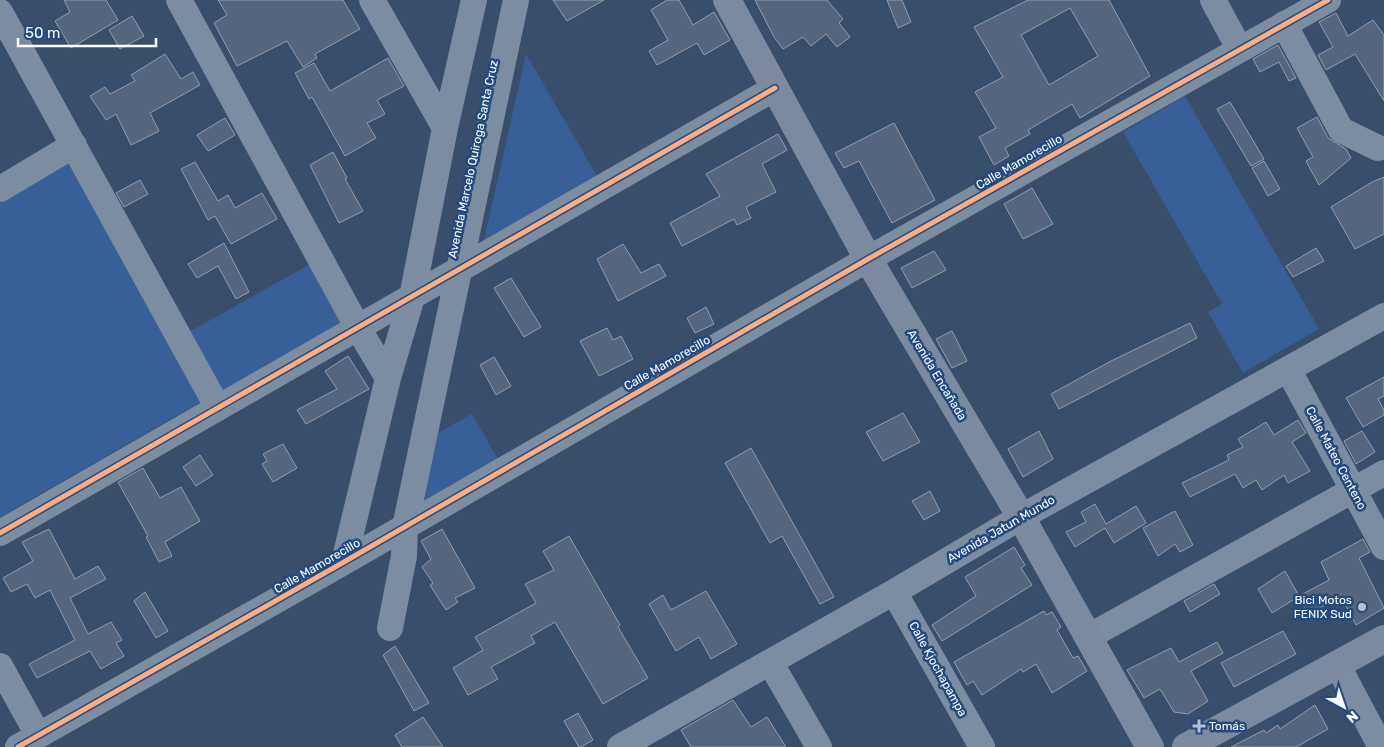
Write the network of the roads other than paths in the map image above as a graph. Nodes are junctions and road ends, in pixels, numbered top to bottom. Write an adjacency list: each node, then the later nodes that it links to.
1 (179, 0): 20 (street)
2 (372, 0): 12 (street)
3 (474, 0): 12 (street)
4 (516, 0): 17 (street, Avenida Marcelo Quiroga Santa Cruz)
5 (728, 0): 11 (main road, Avenida Encañada)
6 (1213, 0): 10 (street)
7 (1328, 0): 9 (street, Calle Mamorecillo)
8 (0, 12): 13 (street)
9 (1284, 24): 10 (street, Calle Mamorecillo); 14 (street)
10 (1239, 48): 16 (street, Calle Mamorecillo)
11 (775, 88): 16 (main road, Avenida Encañada); 17 (street)
12 (445, 128): 18 (street)
13 (74, 146): 15 (street); 23 (street)
14 (1378, 148)
15 (0, 188)
16 (868, 259): 26 (main road, Avenida Encañada); 27 (street, Calle Mamorecillo)
17 (461, 268): 18 (street); 27 (street, Avenida Marcelo Quiroga Santa Cruz)
18 (412, 297): 20 (street); 22 (street)
19 (1384, 316): 21 (street, Avenida Jatun Mundo)
20 (358, 328): 22 (street); 23 (street)
21 (1288, 369): 25 (street, Calle Mateo Centeno); 26 (street, Avenida Jatun Mundo)
22 (388, 378): 30 (street)
23 (218, 408): 28 (street)
24 (1384, 473): 25 (street)
25 (1353, 490): 29 (street, Calle Mateo Centeno); 33 (street)
26 (1021, 517): 31 (street, Avenida Jatun Mundo); 33 (main road, Avenida Encañada)
27 (405, 527): 30 (street, Calle Mamorecillo); 32 (street, Avenida Marcelo Quiroga Santa Cruz)
28 (0, 533)
29 (1384, 548)
30 (344, 562): 38 (street, Calle Mamorecillo)
31 (894, 592): 35 (street, Avenida Jatun Mundo); 41 (street, Calle Kjochapampa)
32 (390, 628)
33 (1088, 637): 42 (main road, Avenida Encañada)
34 (1384, 639): 36 (main road)
35 (770, 662): 39 (street, Avenida Jatun Mundo); 40 (street)
36 (1337, 664): 43 (main road); 44 (street)
37 (0, 666): 38 (street)
38 (28, 741)
39 (620, 747)
40 (819, 747)
41 (982, 747)
42 (1150, 747)
43 (1186, 747)
44 (1381, 747)

